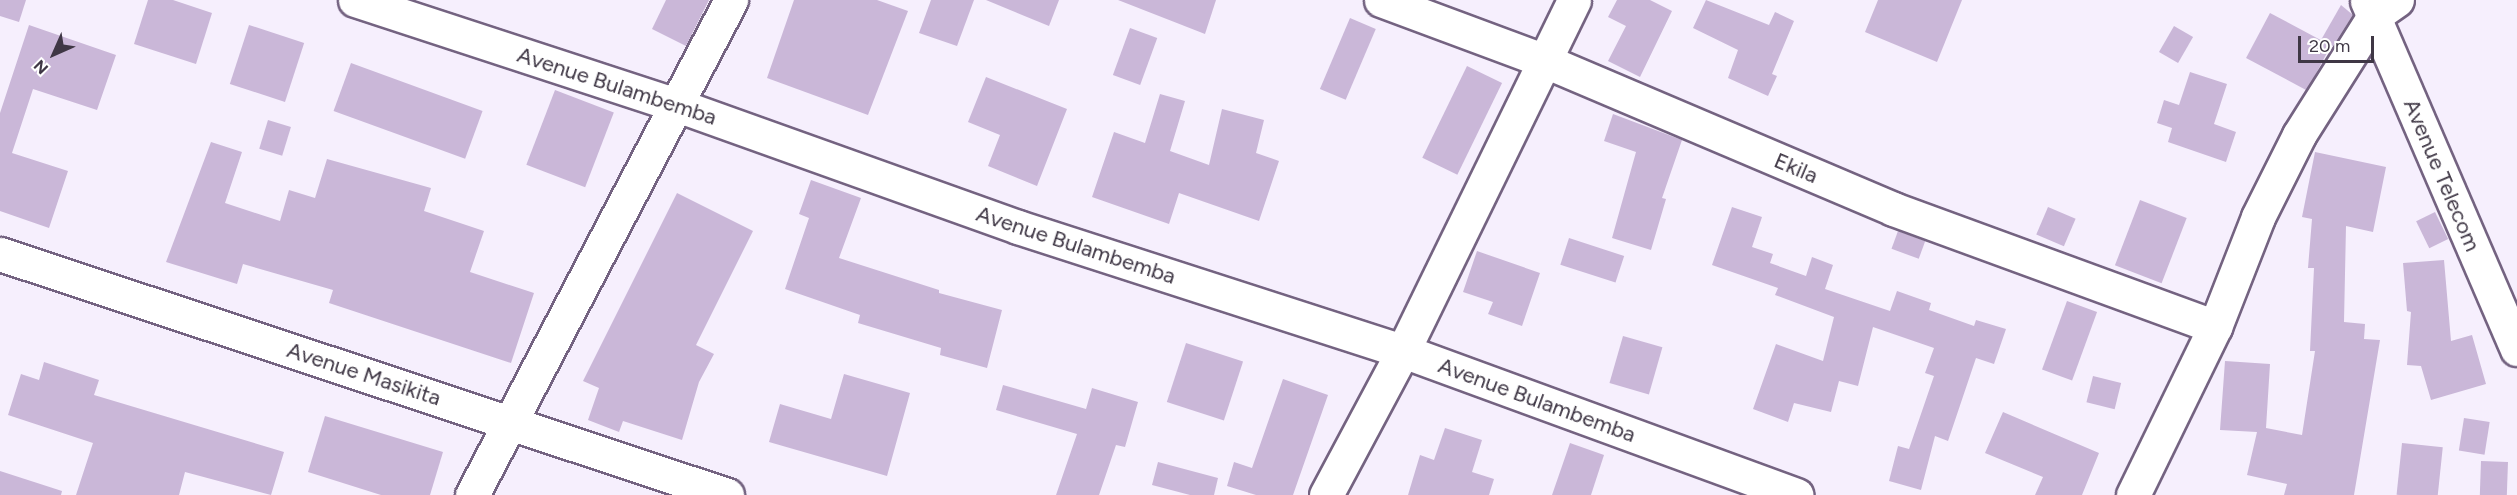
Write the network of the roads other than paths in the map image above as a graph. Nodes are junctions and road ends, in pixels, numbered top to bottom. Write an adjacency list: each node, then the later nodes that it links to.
1 (355, 0): 7 (street, Avenue Bulambemba)
2 (732, 0): 7 (street)
3 (1381, 0): 6 (street, Ekila)
4 (1574, 0): 6 (street)
5 (2379, 5): 9 (street); 10 (street, Avenue Telecom)
6 (1545, 61): 9 (street, Ekila); 11 (street)
7 (676, 105): 11 (street, Avenue Bulambemba); 12 (street)
8 (0, 254): 12 (street, Avenue Masikita)
9 (2215, 327): 17 (street)
10 (2517, 349)
11 (1403, 351): 15 (street); 16 (street, Avenue Bulambemba)
12 (511, 423): 13 (street); 14 (street, Avenue Masikita)
13 (472, 495)
14 (727, 495)
15 (1326, 495)
16 (1796, 495)
17 (2133, 495)

